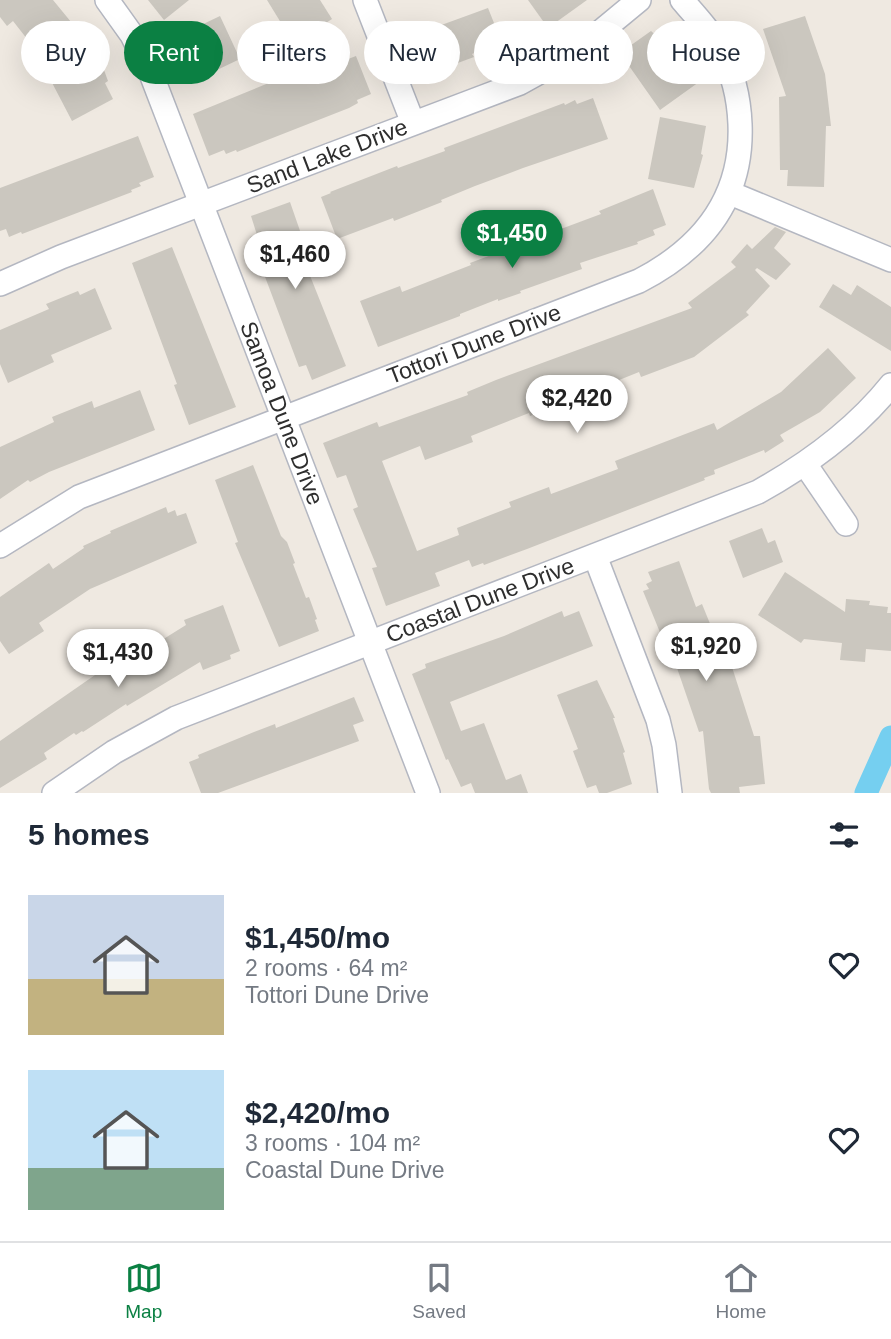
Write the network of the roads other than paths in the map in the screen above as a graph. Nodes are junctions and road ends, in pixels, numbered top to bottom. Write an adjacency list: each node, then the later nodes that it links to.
1 (107, 0): 7 (street, Samoa Dune Drive)
2 (365, 0): 5 (street)
3 (639, 0): 5 (street, Sand Lake Drive)
4 (682, 0): 6 (street, Tottori Dune Drive)
5 (413, 123): 7 (street, Sand Lake Drive)
6 (730, 193): 8 (street); 11 (street, Tottori Dune Drive)
7 (202, 204): 9 (street, Sand Lake Drive); 11 (street, Samoa Dune Drive)
8 (891, 260)
9 (0, 284)
10 (891, 385): 12 (street, Coastal Dune Drive)
11 (284, 418): 14 (street, Tottori Dune Drive); 16 (street, Samoa Dune Drive)
12 (805, 464): 13 (street); 15 (street, Coastal Dune Drive)
13 (846, 524)
14 (0, 546)
15 (595, 556): 16 (street, Coastal Dune Drive); 19 (street)
16 (370, 643): 17 (street, Coastal Dune Drive); 18 (street, Samoa Dune Drive)
17 (54, 793)
18 (428, 793)
19 (670, 793)

